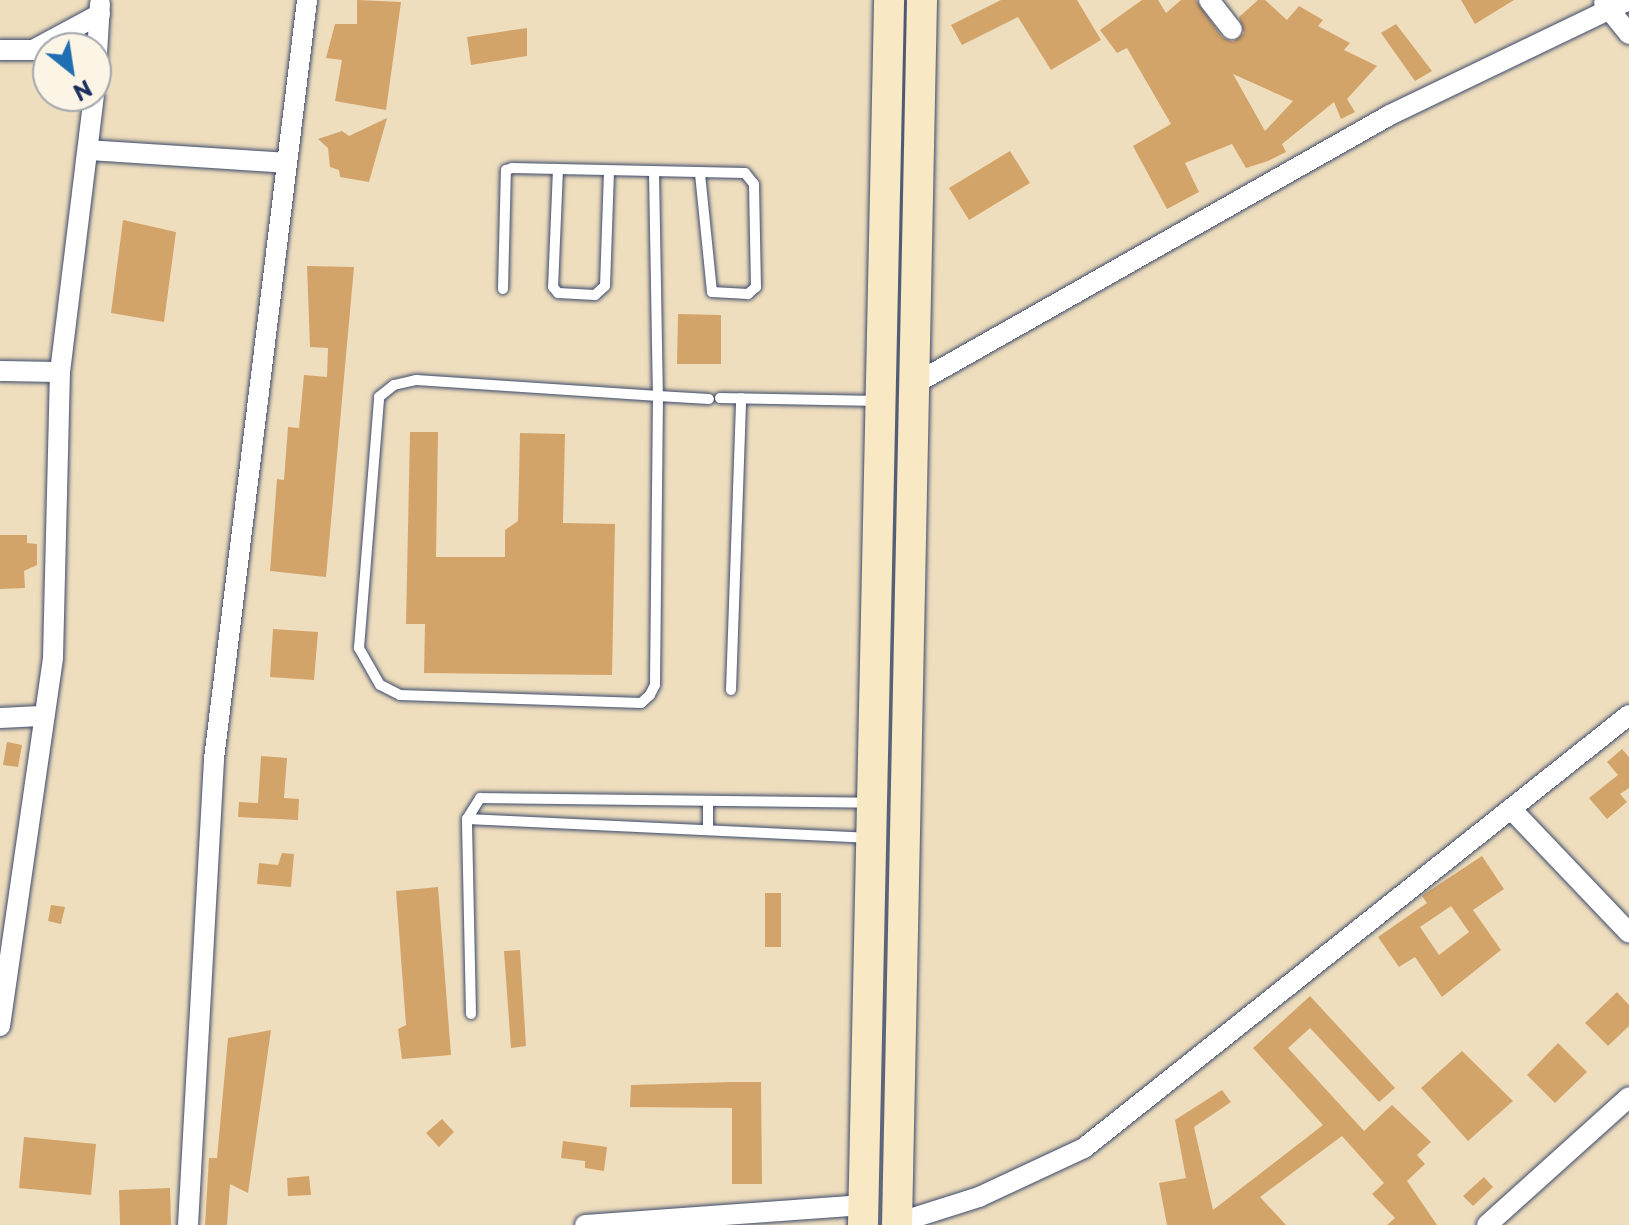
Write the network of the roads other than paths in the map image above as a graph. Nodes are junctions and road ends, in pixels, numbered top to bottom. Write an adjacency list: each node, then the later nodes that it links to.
1 (307, 0): 16 (street)
2 (889, 0): 27 (main road)
3 (922, 0): 24 (main road)
4 (1209, 0): 8 (street)
5 (1629, 0): 6 (street)
6 (1606, 6): 11 (street); 24 (street)
7 (100, 7): 9 (street); 10 (street)
8 (1232, 29)
9 (71, 32)
10 (98, 32)
11 (1629, 34)
12 (0, 50): 13 (street)
13 (32, 56)
14 (89, 112): 15 (street)
15 (88, 150): 16 (street); 23 (street)
16 (287, 163): 44 (street)
17 (558, 169): 18 (lane); 18 (lane); 21 (lane)
18 (609, 171): 19 (lane)
19 (654, 172): 20 (lane); 25 (lane)
20 (700, 173): 20 (lane)
21 (503, 289)
22 (0, 371): 23 (street)
23 (60, 372): 30 (street)
24 (918, 382): 43 (main road)
25 (658, 396): 25 (lane); 26 (lane)
26 (741, 398): 27 (lane); 28 (lane)
27 (881, 402): 33 (main road)
28 (731, 690)
29 (1629, 715): 34 (street)
30 (41, 716): 31 (street); 40 (street)
31 (0, 718)
32 (708, 801): 33 (lane); 35 (lane); 36 (lane)
33 (870, 803): 37 (main road)
34 (1513, 811): 38 (street); 43 (street)
35 (467, 819): 36 (lane); 39 (lane)
36 (708, 830): 37 (lane)
37 (869, 838): 42 (main road)
38 (1629, 933)
39 (471, 1014)
40 (0, 1026)
41 (1629, 1097): 46 (street)
42 (863, 1215): 45 (street)
43 (897, 1224)
44 (188, 1225)
45 (585, 1225)
46 (1487, 1225)

